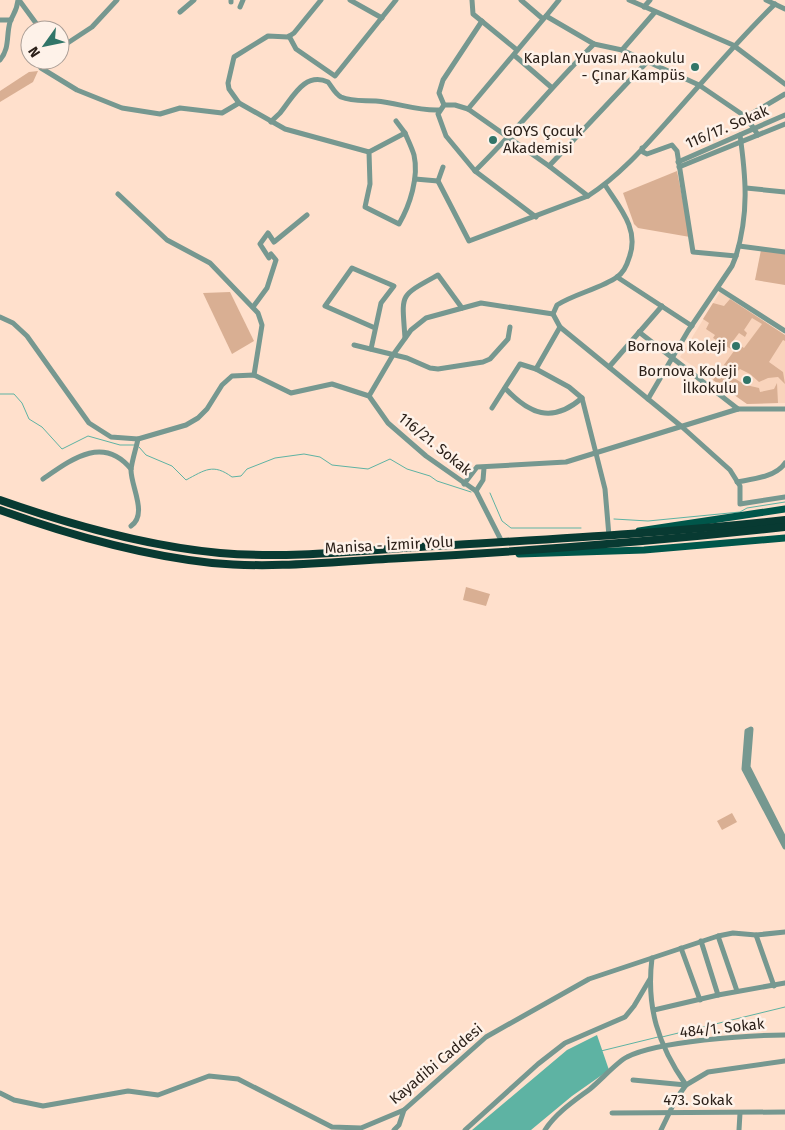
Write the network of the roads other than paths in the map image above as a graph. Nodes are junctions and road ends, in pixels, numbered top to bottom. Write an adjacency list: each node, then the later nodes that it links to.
1 (19, 0): 23 (street); 24 (street)
2 (194, 0): 18 (street)
3 (243, 0): 15 (street)
4 (321, 0): 26 (street)
5 (350, 0): 21 (street)
6 (396, 0): 21 (street)
7 (472, 0): 25 (street)
8 (521, 0): 20 (street)
9 (559, 0): 20 (street)
10 (629, 0): 16 (street)
11 (650, 0): 16 (street)
12 (766, 0): 14 (street)
13 (115, 2): 27 (street)
14 (775, 4): 17 (street); 29 (street)
15 (240, 7)
16 (644, 7): 19 (street)
17 (785, 9)
18 (180, 12)
19 (655, 12): 29 (street); 30 (street)
20 (544, 17): 28 (street); 31 (street)
21 (382, 18): 26 (street)
22 (0, 20): 23 (street)
23 (11, 20): 32 (street)
24 (34, 20)
25 (482, 21): 31 (street); 40 (street)
26 (289, 36): 39 (street)
27 (70, 41)
28 (594, 44): 30 (street); 37 (street)
29 (734, 45): 35 (street); 36 (street)
30 (622, 50): 33 (street)
31 (516, 52): 37 (street); 41 (street)
32 (0, 60)
33 (648, 61): 36 (street); 57 (street)
34 (44, 70): 39 (street)
35 (785, 84)
36 (699, 85): 44 (street); 54 (street)
37 (551, 87): 52 (street)
38 (785, 94): 44 (street)
39 (239, 103): 46 (street)
40 (444, 105): 41 (street); 42 (street)
41 (468, 109): 52 (street)
42 (440, 110): 46 (street); 59 (street)
43 (785, 115): 48 (street, 116/17. Sokak)
44 (746, 117): 48 (street)
45 (396, 121): 49 (street)
46 (271, 122): 55 (street)
47 (785, 124): 51 (street, 116/17. Sokak)
48 (754, 129): 50 (street, 116/17. Sokak); 51 (street)
49 (405, 133): 55 (street); 60 (street)
50 (740, 135): 53 (street); 56 (street, 116/17. Sokak)
51 (758, 135): 53 (street, 116/17. Sokak)
52 (509, 137): 57 (street); 59 (street)
53 (741, 142): 56 (street, 116/17. Sokak); 63 (street)
54 (642, 148): 56 (street); 62 (street)
55 (370, 152): 60 (street)
56 (679, 164): 71 (street)
57 (550, 166): 66 (street)
58 (443, 167): 61 (street)
59 (476, 171): 68 (street)
60 (415, 179): 61 (street)
61 (438, 181): 68 (street)
62 (605, 185): 66 (street); 72 (street)
63 (746, 188): 64 (street); 69 (street)
64 (785, 192)
65 (118, 194): 75 (street)
66 (588, 196): 68 (street)
67 (307, 215): 75 (street)
68 (536, 217)
69 (739, 246): 70 (street); 71 (street)
70 (785, 252)
71 (736, 256): 73 (street)
72 (617, 277): 74 (street); 77 (street)
73 (718, 288): 79 (street); 83 (street)
74 (662, 306): 79 (street); 84 (street)
75 (252, 308): 92 (street)
76 (462, 308): 77 (street); 85 (street); 85 (street)
77 (553, 314): 80 (street)
78 (0, 318): 101 (street)
79 (692, 326): 89 (street)
80 (560, 327): 90 (street); 91 (street)
81 (375, 328): 81 (street); 87 (street)
82 (510, 328): 88 (street)
83 (785, 331)
84 (639, 332): 89 (street); 90 (street)
85 (405, 339): 88 (street)
86 (354, 345): 87 (street)
87 (371, 350): 88 (street)
88 (393, 355): 94 (street)
89 (672, 358): 96 (street); 98 (street)
90 (609, 367): 96 (street)
91 (536, 369): 93 (street); 95 (street)
92 (254, 375): 94 (street); 101 (street)
93 (505, 388): 95 (street); 97 (street)
94 (369, 396): 108 (street, 116/21. Sokak)
95 (582, 398): 102 (street)
96 (648, 399): 100 (street)
97 (492, 408)
98 (738, 409): 99 (street); 100 (street)
99 (785, 409)
100 (681, 426): 102 (street); 107 (street)
101 (138, 439): 105 (street)
102 (595, 452): 104 (street); 117 (street)
103 (785, 464): 107 (street)
104 (484, 468): 108 (street); 109 (street)
105 (131, 469): 106 (street); 115 (street)
106 (44, 479)
107 (737, 482): 110 (street)
108 (464, 484): 109 (street, 116/21. Sokak)
109 (476, 491): 119 (street, 116/21. Sokak)
110 (785, 497)
111 (0, 500): 119 (highway, Manisa - İzmir Yolu)
112 (785, 509): 117 (main road)
113 (0, 510): 120 (highway, Manisa - İzmir Yolu)
114 (785, 520): 117 (highway, Manisa - İzmir Yolu)
115 (131, 526)
116 (785, 527): 120 (highway, Manisa - İzmir Yolu)
117 (611, 536): 119 (highway, Manisa - İzmir Yolu)
118 (785, 538): 120 (main road)
119 (502, 542)
120 (501, 552)
121 (785, 840): 122 (street)
122 (785, 847)
123 (785, 932): 124 (street, Kayadibi Caddesi)
124 (756, 935): 125 (street, Kayadibi Caddesi); 131 (street)
125 (718, 936): 126 (street, Kayadibi Caddesi); 132 (street)
126 (701, 941): 127 (street, Kayadibi Caddesi); 133 (street)
127 (682, 948): 128 (street, Kayadibi Caddesi); 134 (street)
128 (652, 958): 129 (street); 142 (street, Kayadibi Caddesi)
129 (650, 979): 135 (street); 148 (street)
130 (785, 983): 131 (street)
131 (774, 986): 132 (street)
132 (737, 991): 133 (street)
133 (718, 995): 134 (street)
134 (700, 1000): 135 (street)
135 (654, 1010): 137 (street)
136 (785, 1035): 137 (street, 484/1. Sokak)
137 (662, 1046): 140 (street); 149 (street, 484/1. Sokak)
138 (785, 1061): 140 (street)
139 (633, 1080): 140 (street)
140 (686, 1085): 145 (street)
141 (0, 1093): 142 (street, Kayadibi Caddesi)
142 (404, 1110): 147 (street)
143 (612, 1112): 145 (street, 473. Sokak)
144 (785, 1112): 146 (street, 473. Sokak)
145 (671, 1113): 146 (street, 473. Sokak); 150 (street)
146 (740, 1113): 151 (street)
147 (394, 1130)
148 (465, 1130)
149 (545, 1130)
150 (661, 1130)
151 (740, 1130)

